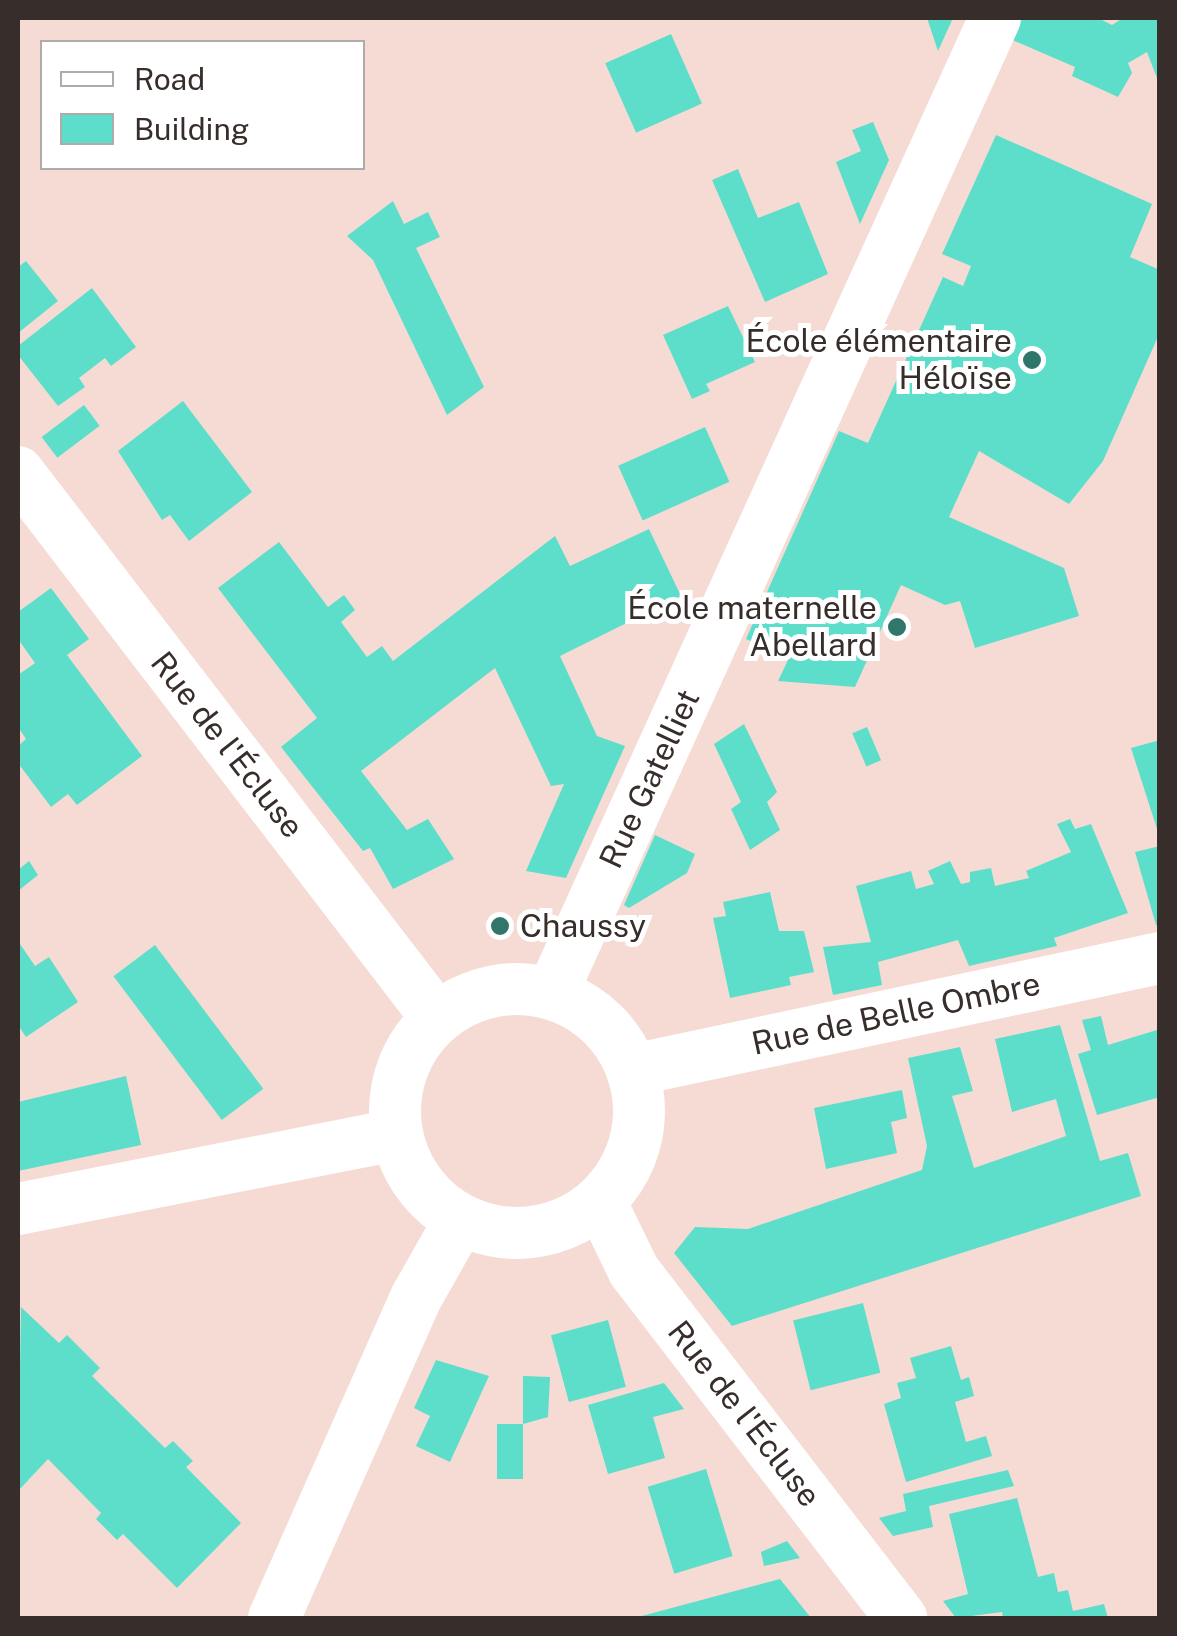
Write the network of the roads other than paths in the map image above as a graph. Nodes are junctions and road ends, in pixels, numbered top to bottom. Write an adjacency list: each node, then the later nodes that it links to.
1 (994, 18): 4 (street, Rue Gatelliet)
2 (18, 472): 5 (street, Rue de l'Écluse)
3 (1160, 958): 6 (street, Rue de Belle Ombre)
4 (552, 993): 5 (street); 6 (street)
5 (437, 1018): 7 (street)
6 (633, 1070): 8 (street)
7 (396, 1135): 9 (street); 10 (street)
8 (600, 1201): 10 (street); 12 (street, Rue de l'Écluse)
9 (18, 1209)
10 (460, 1220): 11 (street)
11 (274, 1618)
12 (902, 1618)

